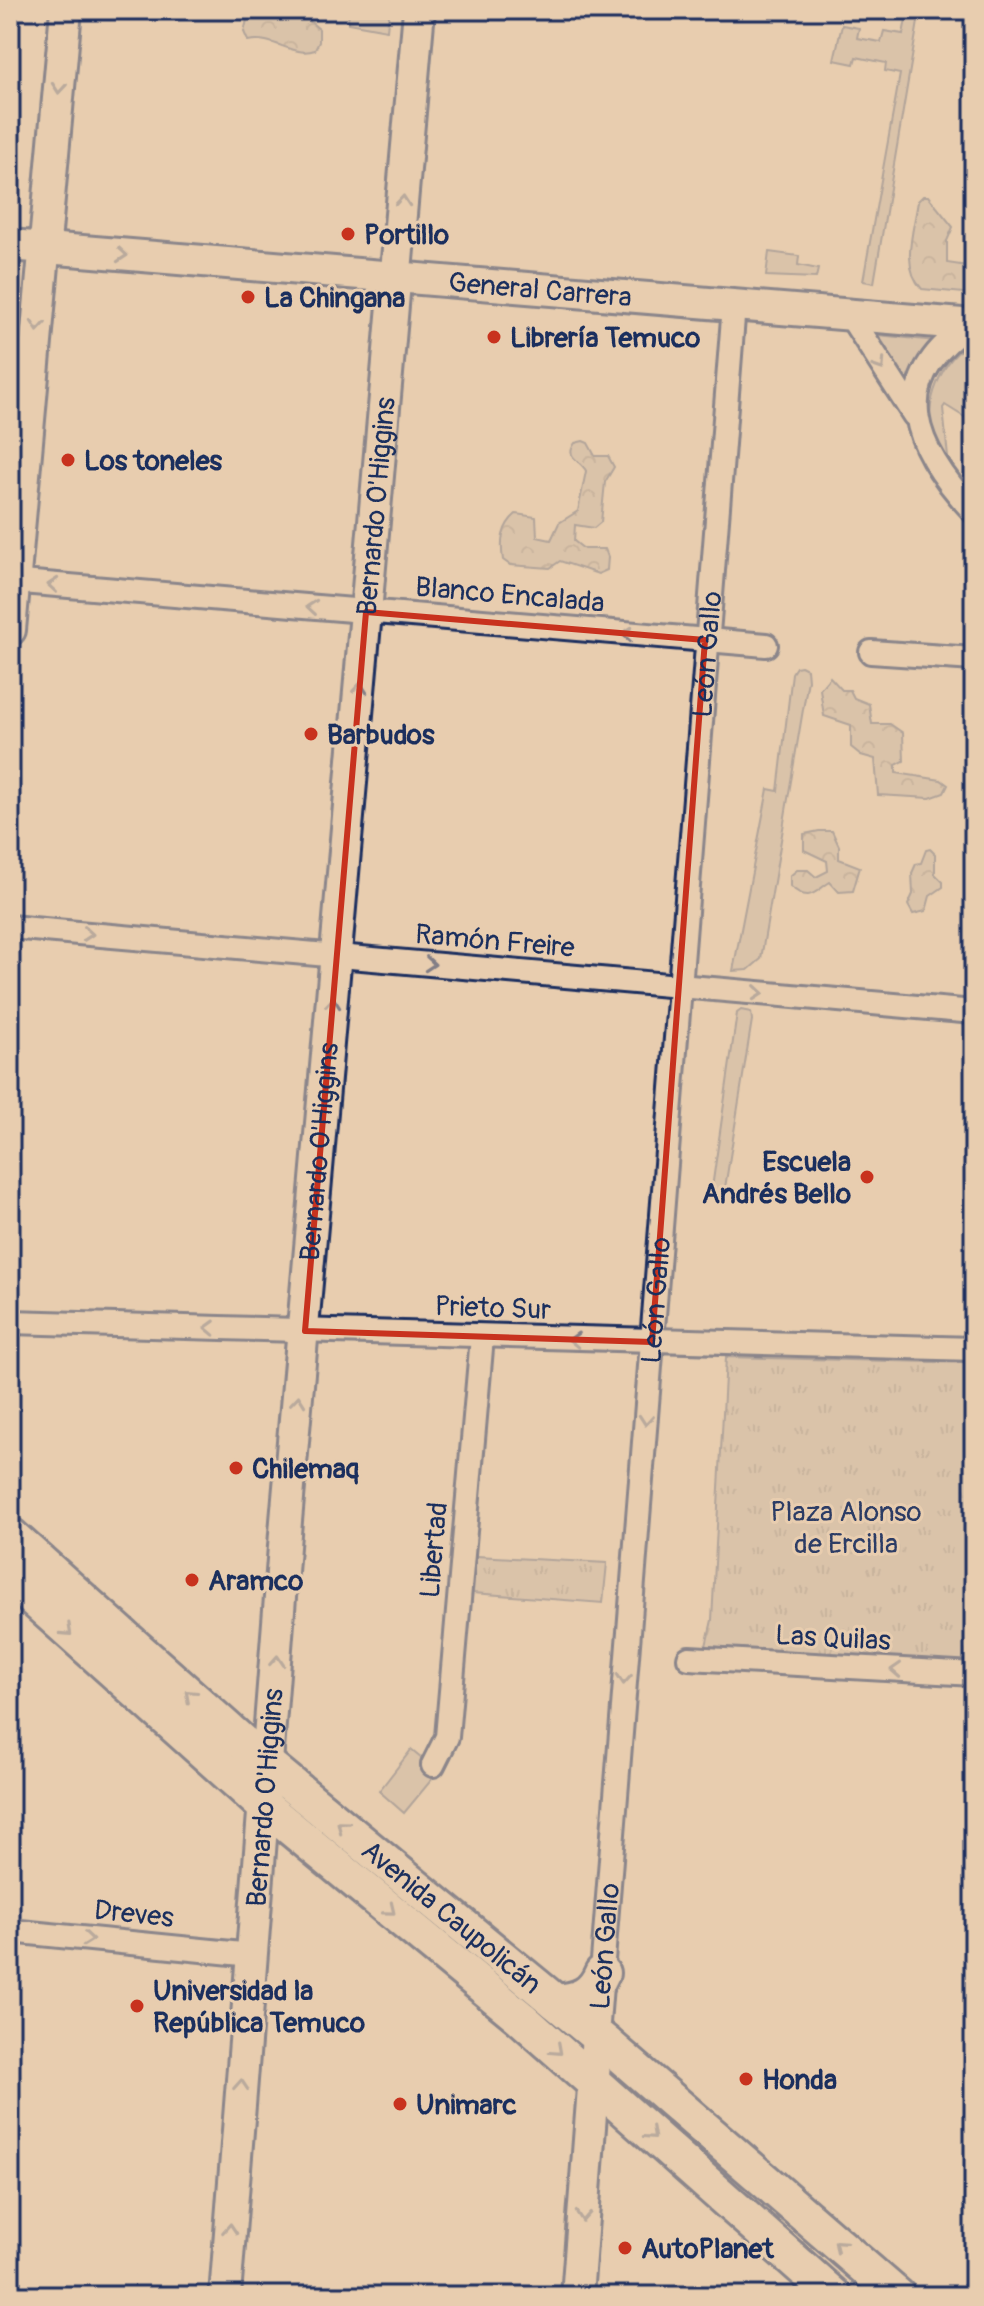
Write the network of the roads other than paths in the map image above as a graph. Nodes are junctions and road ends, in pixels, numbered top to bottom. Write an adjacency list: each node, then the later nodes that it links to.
1 (66, 10): 4 (main road, one-way to 4)
2 (419, 10): 5 (main road, Bernardo O'Higgins, one-way to 2)
3 (10, 245): 4 (main road, General Carrera)
4 (45, 248): 5 (main road, General Carrera, one-way to 5); 11 (main road, one-way to 11)
5 (396, 278): 6 (main road, General Carrera); 12 (main road, Bernardo O'Higgins)
6 (734, 305): 7 (main road, General Carrera); 14 (street, León Gallo)
7 (849, 314): 8 (main road, General Carrera); 9 (street, one-way to 9)
8 (972, 324): 9 (street)
9 (914, 415): 10 (street)
10 (974, 512)
11 (12, 581): 12 (street, Blanco Encalada, one-way to 11); 13 (main road)
12 (366, 612): 14 (street, Blanco Encalada, one-way to 12); 19 (main road, Bernardo O'Higgins, one-way to 12)
13 (10, 630)
14 (705, 640): 15 (street, Blanco Encalada); 20 (street, León Gallo)
15 (766, 645)
16 (871, 652): 17 (street)
17 (974, 659)
18 (10, 927): 19 (street, Ramón Freire, one-way to 19)
19 (338, 956): 20 (street, Ramón Freire, one-way to 20); 23 (main road, Bernardo O'Higgins, one-way to 19)
20 (680, 986): 21 (street, Ramón Freire, one-way to 21); 25 (street, León Gallo)
21 (974, 1012)
22 (10, 1322): 23 (street, Prieto Sur, one-way to 22)
23 (305, 1331): 24 (street, Prieto Sur); 32 (main road, Bernardo O'Higgins, one-way to 23)
24 (482, 1337): 25 (street, Prieto Sur, one-way to 24); 31 (street, Libertad)
25 (652, 1342): 26 (street, Prieto Sur); 36 (street, León Gallo, one-way to 36)
26 (974, 1349)
27 (10, 1535): 32 (main road, Avenida Caupolicán, one-way to 27)
28 (10, 1578): 33 (main road, Avenida Caupolicán, one-way to 33)
29 (689, 1658): 30 (street, Las Quilas, one-way to 29)
30 (974, 1674)
31 (433, 1765)
32 (269, 1766): 33 (main road, Bernardo O'Higgins); 37 (main road, Avenida Caupolicán, one-way to 32)
33 (265, 1807): 35 (main road, Bernardo O'Higgins); 39 (main road, Avenida Caupolicán, one-way to 39)
34 (10, 1931): 35 (street, Dreves, one-way to 35)
35 (252, 1955): 40 (main road, Bernardo O'Higgins, one-way to 35)
36 (602, 1973): 37 (main road); 38 (street, León Gallo)
37 (556, 2002): 38 (main road, Avenida Caupolicán)
38 (597, 2036): 39 (main road, León Gallo); 43 (main road, Avenida Caupolicán, one-way to 38)
39 (593, 2082): 41 (main road, León Gallo, one-way to 41); 42 (main road, Avenida Caupolicán, one-way to 42)
40 (225, 2296)
41 (577, 2296)
42 (834, 2296)
43 (898, 2296)

